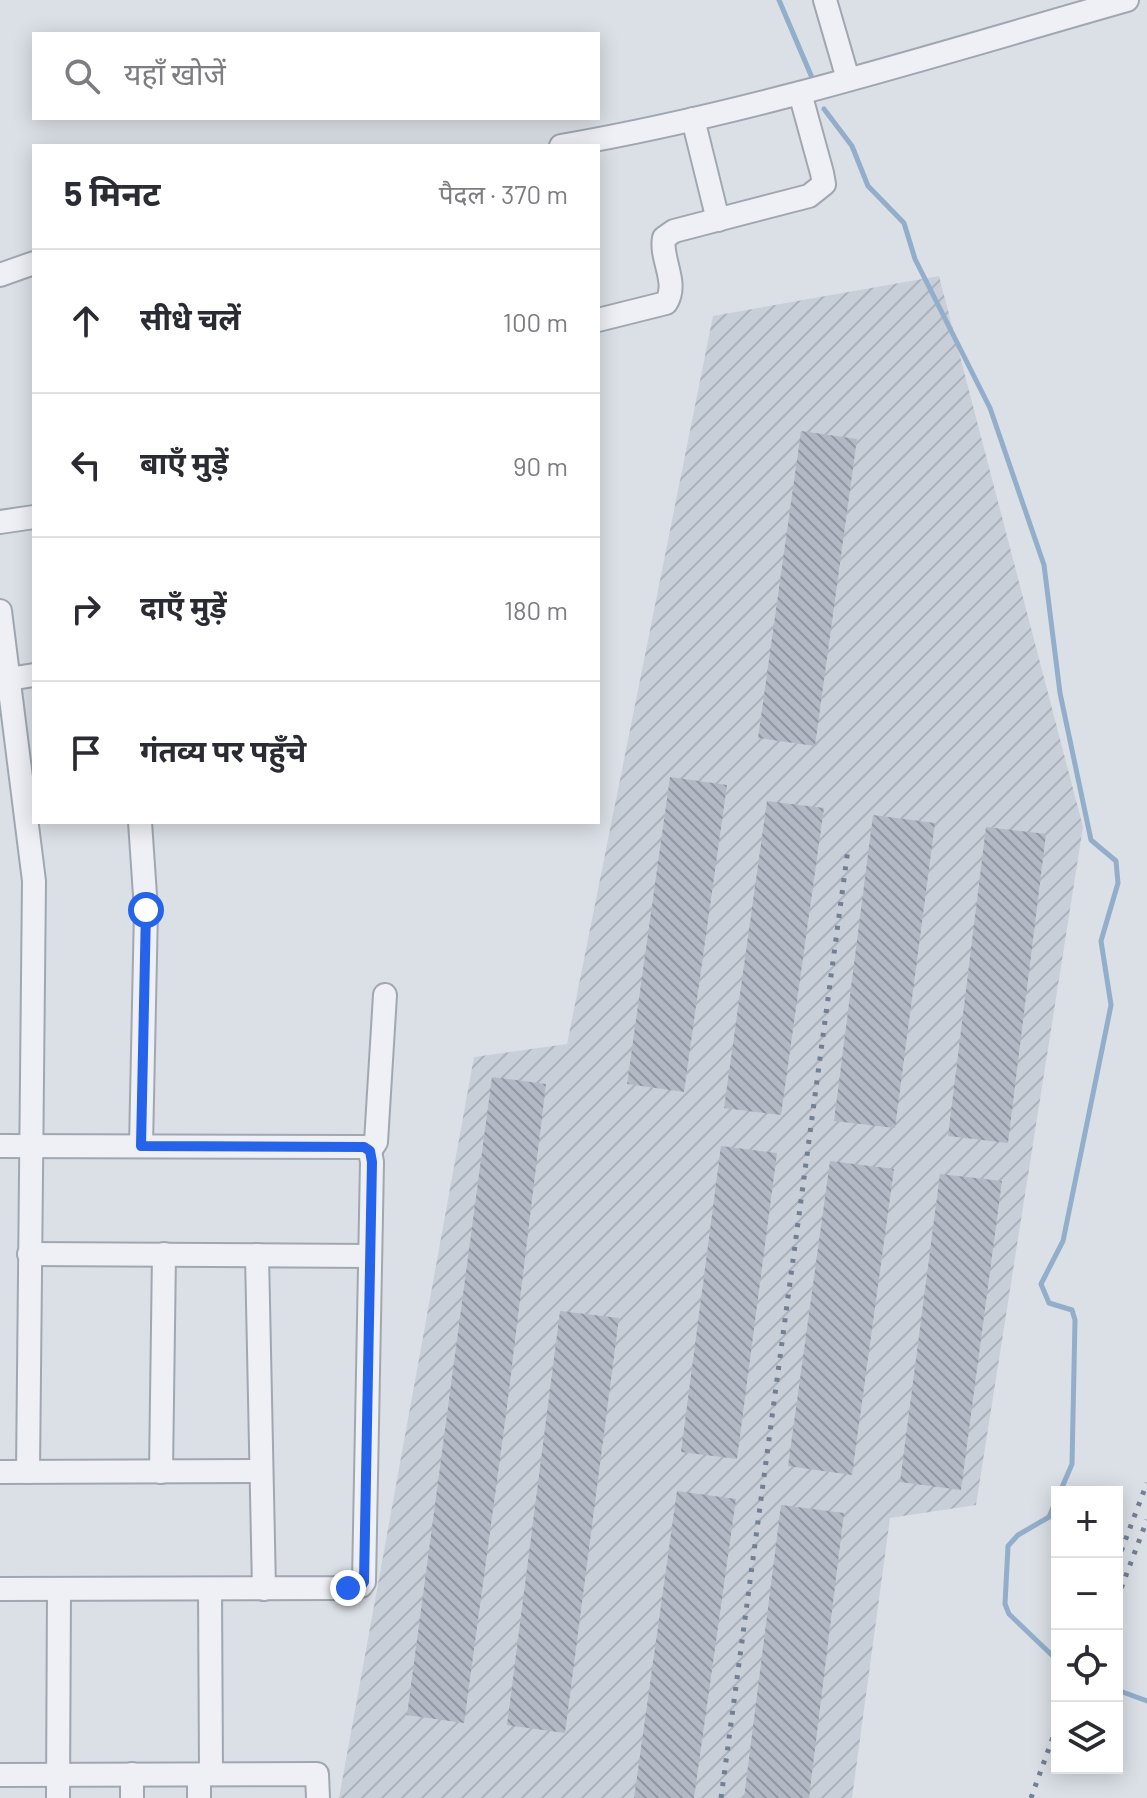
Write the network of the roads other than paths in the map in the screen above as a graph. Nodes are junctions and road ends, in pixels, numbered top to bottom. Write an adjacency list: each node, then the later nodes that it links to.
1 (825, 0): 4 (street)
2 (1127, 0): 3 (street)
3 (1073, 7): 4 (street)
4 (848, 79): 5 (street)
5 (800, 93): 6 (street); 8 (street)
6 (693, 119): 7 (street); 8 (street)
7 (571, 144)
8 (718, 220): 11 (street)
9 (32, 264): 10 (street)
10 (0, 275)
11 (600, 320)
12 (32, 517): 13 (street)
13 (0, 522)
14 (0, 611): 16 (street)
15 (32, 675): 16 (street)
16 (9, 679): 20 (street)
17 (140, 824): 21 (street)
18 (385, 995): 22 (street)
19 (0, 1146): 20 (street)
20 (30, 1146): 21 (street); 23 (street)
21 (141, 1146): 22 (street)
22 (370, 1151): 26 (street)
23 (29, 1254): 24 (street); 29 (street)
24 (164, 1254): 25 (street); 30 (street)
25 (257, 1255): 26 (street); 27 (street)
26 (370, 1256): 34 (street)
27 (261, 1471): 30 (street); 34 (street)
28 (0, 1472): 29 (street)
29 (28, 1472): 30 (street)
30 (161, 1472)
31 (0, 1589): 32 (street)
32 (59, 1589): 33 (street); 38 (street)
33 (210, 1589): 34 (street); 36 (street)
34 (264, 1589)
35 (132, 1774): 36 (street); 38 (street); 40 (street)
36 (205, 1774): 41 (street); 42 (street)
37 (0, 1775): 38 (street)
38 (58, 1775): 39 (street)
39 (58, 1798)
40 (132, 1798)
41 (199, 1798)
42 (318, 1798)

